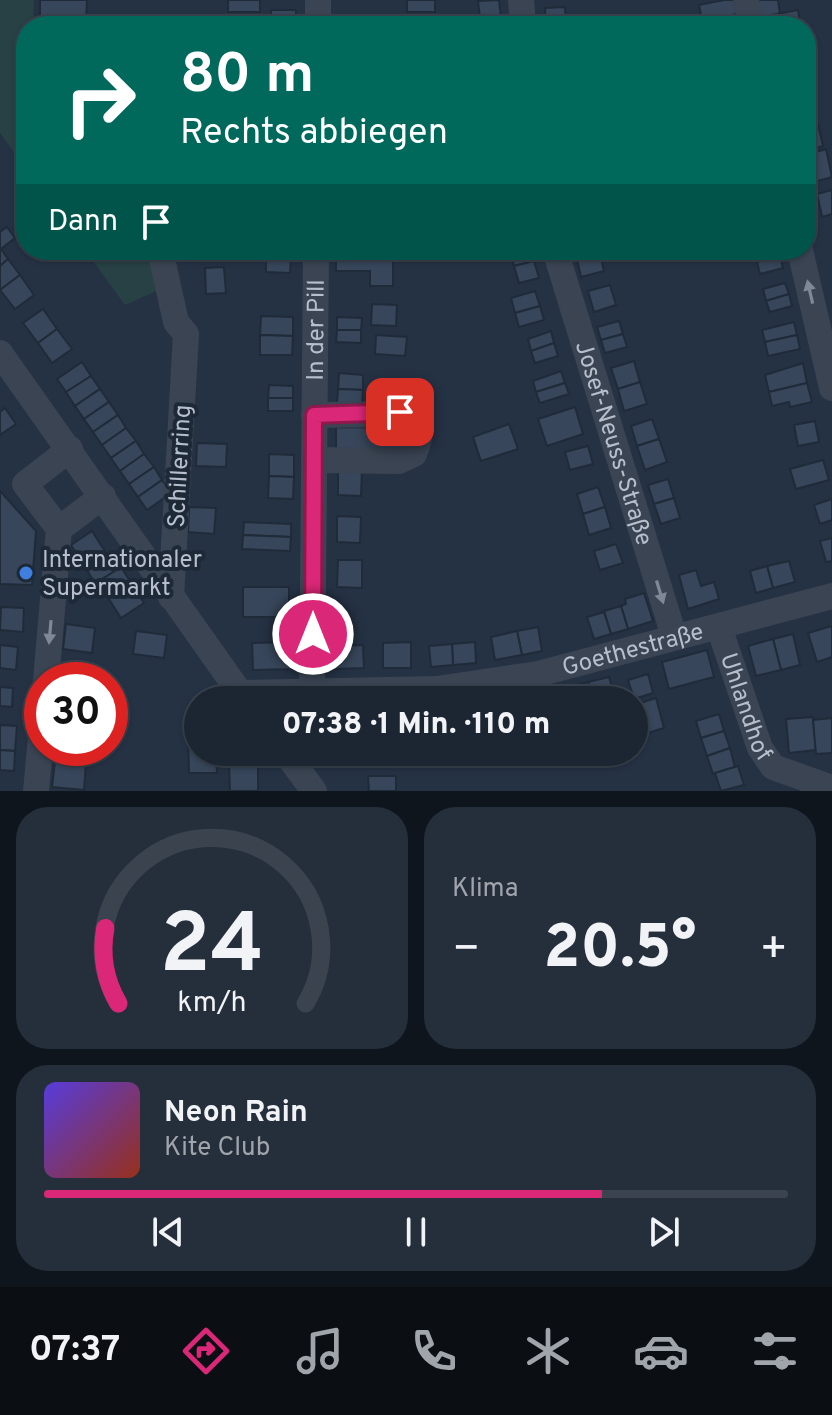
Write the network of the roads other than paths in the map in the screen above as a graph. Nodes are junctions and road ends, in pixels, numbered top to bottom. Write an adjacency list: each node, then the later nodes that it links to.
1 (162, 260): 14 (street, Schillerring)
2 (316, 260): 7 (street, In der Pill)
3 (558, 260): 16 (street, Josef-Neuss-Straße, one-way to 16)
4 (802, 260): 6 (street, one-way to 4)
5 (0, 353): 8 (street, Schillerring)
6 (832, 388)
7 (314, 415): 9 (street, In der Pill); 9 (street)
8 (70, 449): 10 (street); 11 (street, Schillerring)
9 (314, 460): 19 (street, In der Pill)
10 (13, 483): 12 (street)
11 (103, 496): 12 (street); 14 (street, Schillerring)
12 (59, 529): 17 (street, one-way to 17)
13 (832, 596): 15 (street, Goethestraße)
14 (171, 597): 18 (street, Schillerring)
15 (719, 627): 16 (street, Goethestraße); 25 (street, Uhlandhof)
16 (674, 636): 20 (street, Goethestraße)
17 (48, 662)
18 (235, 686)
19 (312, 686)
20 (457, 686)
21 (38, 766): 26 (street)
22 (296, 766): 24 (street)
23 (311, 766): 24 (street)
24 (312, 788)
25 (832, 788)
26 (36, 791)

